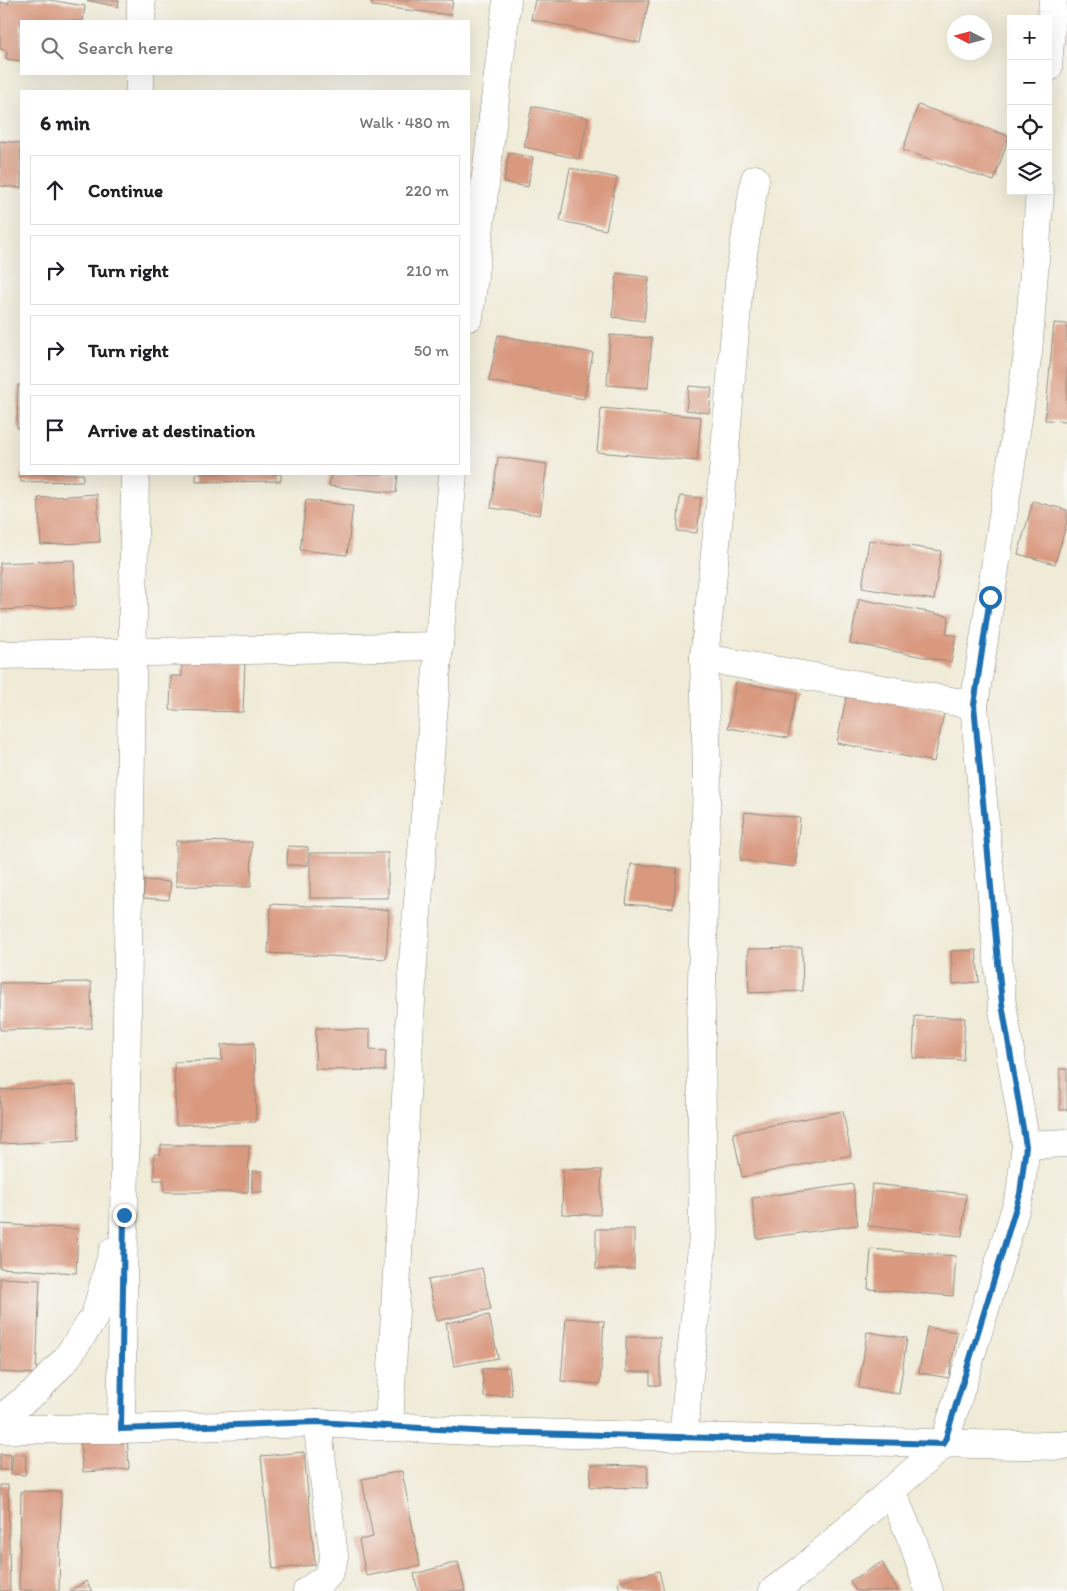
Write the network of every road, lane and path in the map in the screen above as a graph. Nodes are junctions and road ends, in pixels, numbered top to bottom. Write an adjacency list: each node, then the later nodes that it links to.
1 (142, 0): 4 (street)
2 (507, 0): 10 (street)
3 (1053, 0): 5 (street)
4 (141, 20)
5 (1049, 60)
6 (140, 75): 7 (street)
7 (140, 90)
8 (755, 179): 16 (street)
9 (1040, 195): 17 (street)
10 (470, 309)
11 (135, 475): 14 (street)
12 (453, 475): 13 (street)
13 (439, 646): 14 (street); 23 (street)
14 (133, 653): 15 (street); 20 (street)
15 (0, 655)
16 (704, 658): 17 (street); 26 (street)
17 (974, 705): 19 (street)
18 (1067, 1142): 19 (street)
19 (1026, 1146): 27 (street)
20 (124, 1215): 21 (street); 25 (street)
21 (0, 1419)
22 (317, 1422): 23 (street); 25 (street); 30 (street)
23 (389, 1426): 26 (street)
24 (0, 1429): 25 (street)
25 (121, 1429)
26 (682, 1437): 27 (street)
27 (944, 1444): 28 (street); 29 (street)
28 (1067, 1445)
29 (891, 1490): 31 (street); 32 (street)
30 (307, 1591)
31 (773, 1591)
32 (929, 1591)

